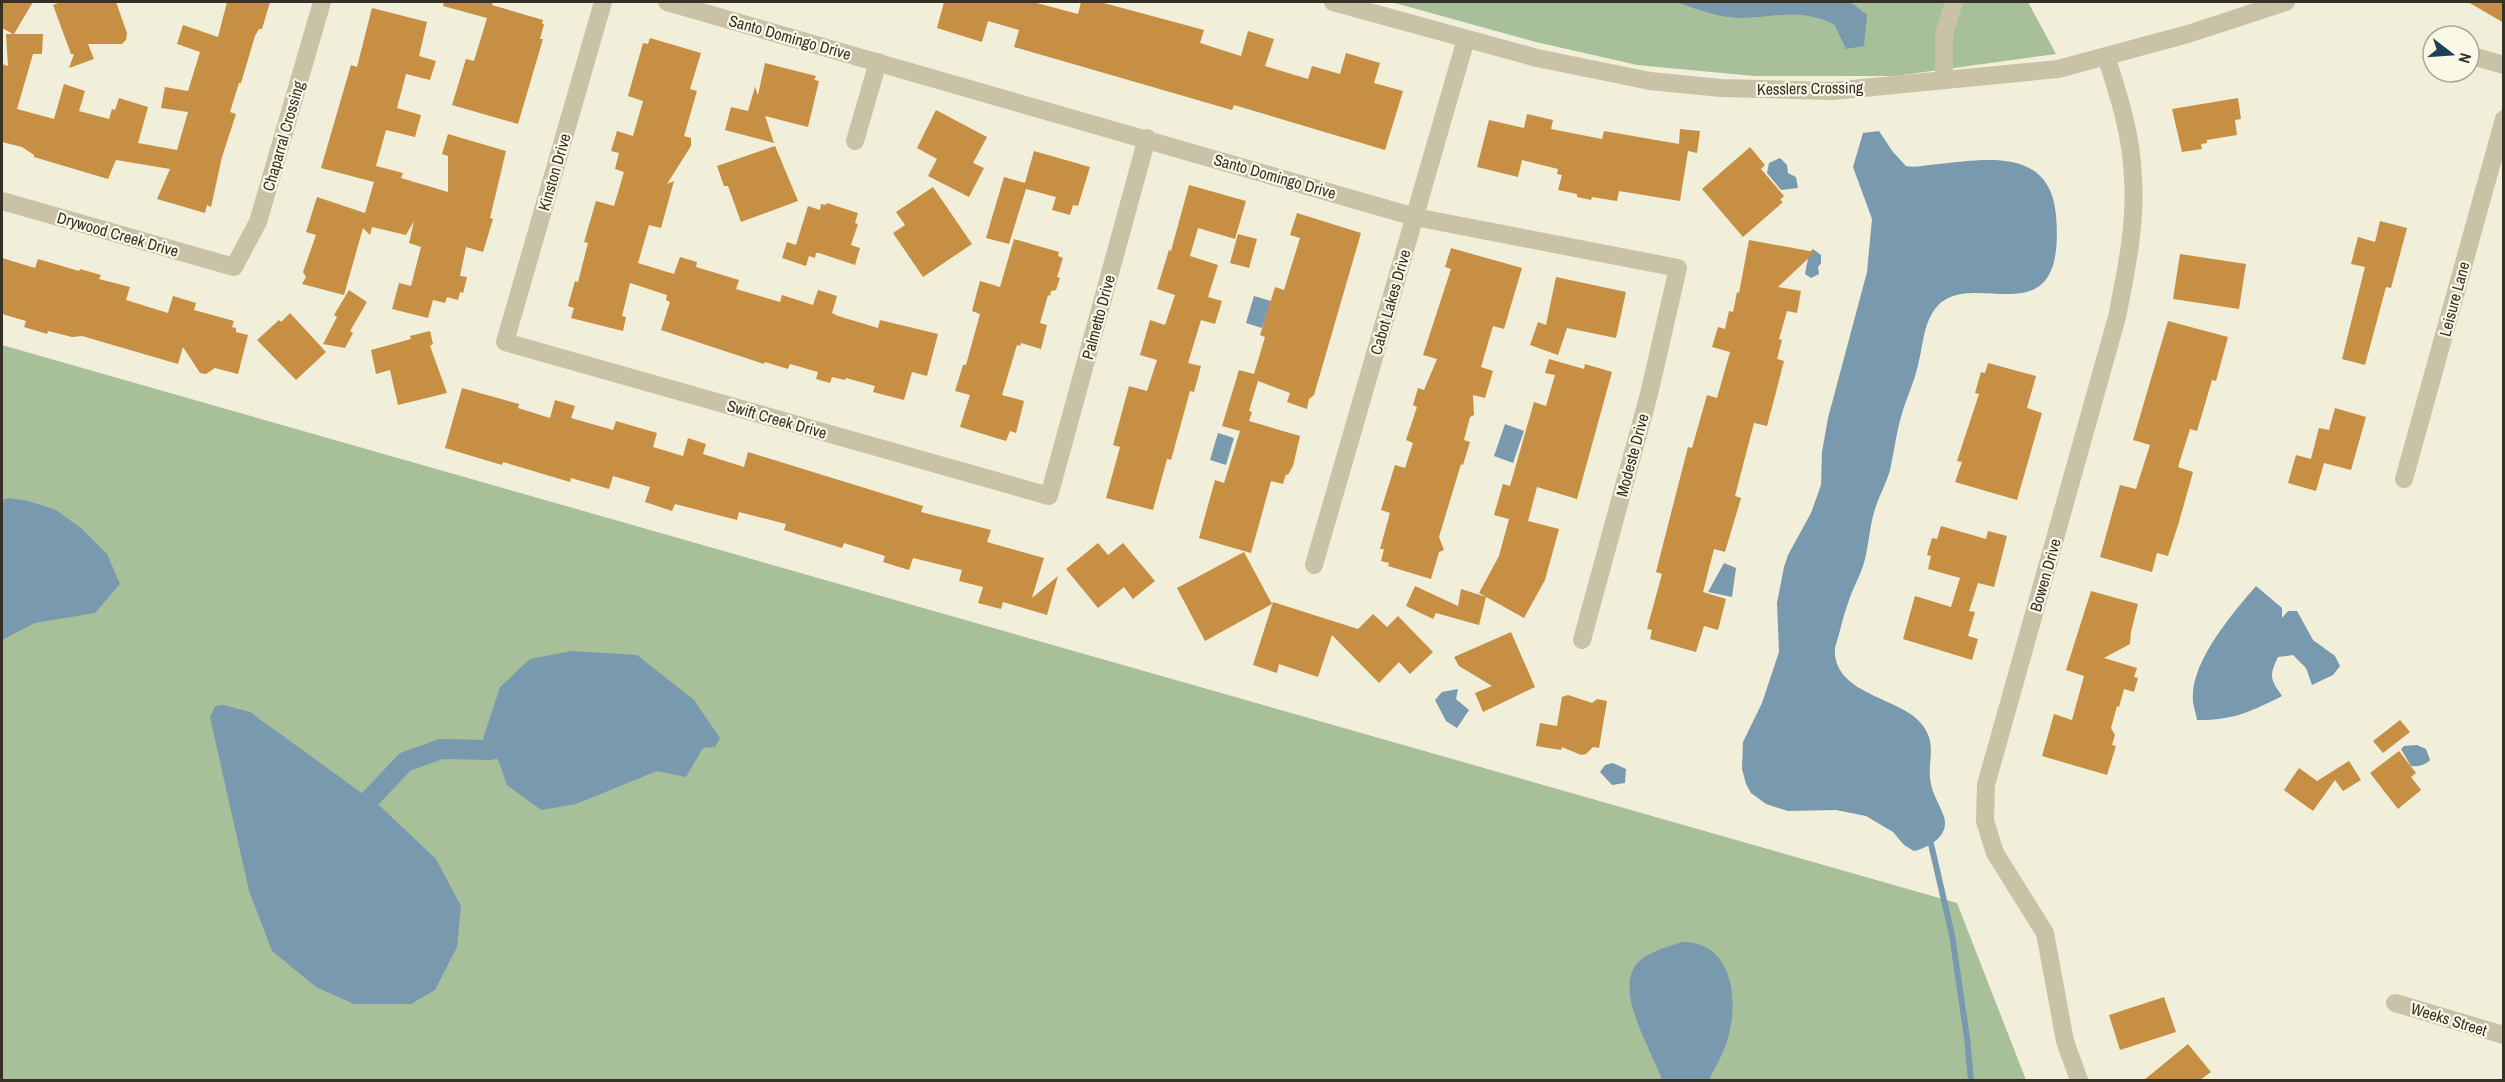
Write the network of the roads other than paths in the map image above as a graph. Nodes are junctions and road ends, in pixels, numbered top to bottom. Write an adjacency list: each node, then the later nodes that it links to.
1 (322, 2): 18 (street, Chaparral Crossing)
2 (603, 2): 20 (street, Kinston Drive)
3 (667, 2): 10 (street, Santo Domingo Drive)
4 (1332, 2): 7 (street, Kesslers Crossing)
5 (1954, 2): 12 (street)
6 (2286, 2): 8 (street, Kesslers Crossing)
7 (1466, 39): 12 (street, Kesslers Crossing); 17 (street, Cabot Lakes Drive)
8 (2106, 57): 12 (street, Kesslers Crossing); 27 (street, Bowen Drive)
9 (2481, 58): 11 (street)
10 (878, 62): 14 (street, Santo Domingo Drive); 15 (street)
11 (2504, 65)
12 (1944, 79)
13 (2504, 119): 21 (street, Leisure Lane)
14 (1147, 138): 17 (street, Santo Domingo Drive); 22 (street, Palmetto Drive)
15 (855, 141)
16 (2, 201): 18 (street, Drywood Creek Drive)
17 (1415, 217): 19 (street, Santo Domingo Drive); 23 (street, Cabot Lakes Drive)
18 (234, 267)
19 (1678, 268): 24 (street, Modeste Drive)
20 (505, 342): 22 (street, Swift Creek Drive)
21 (2404, 479)
22 (1049, 496)
23 (1314, 565)
24 (1582, 640)
25 (2395, 1003): 26 (street, Weeks Street)
26 (2504, 1035)
27 (2079, 1080)

